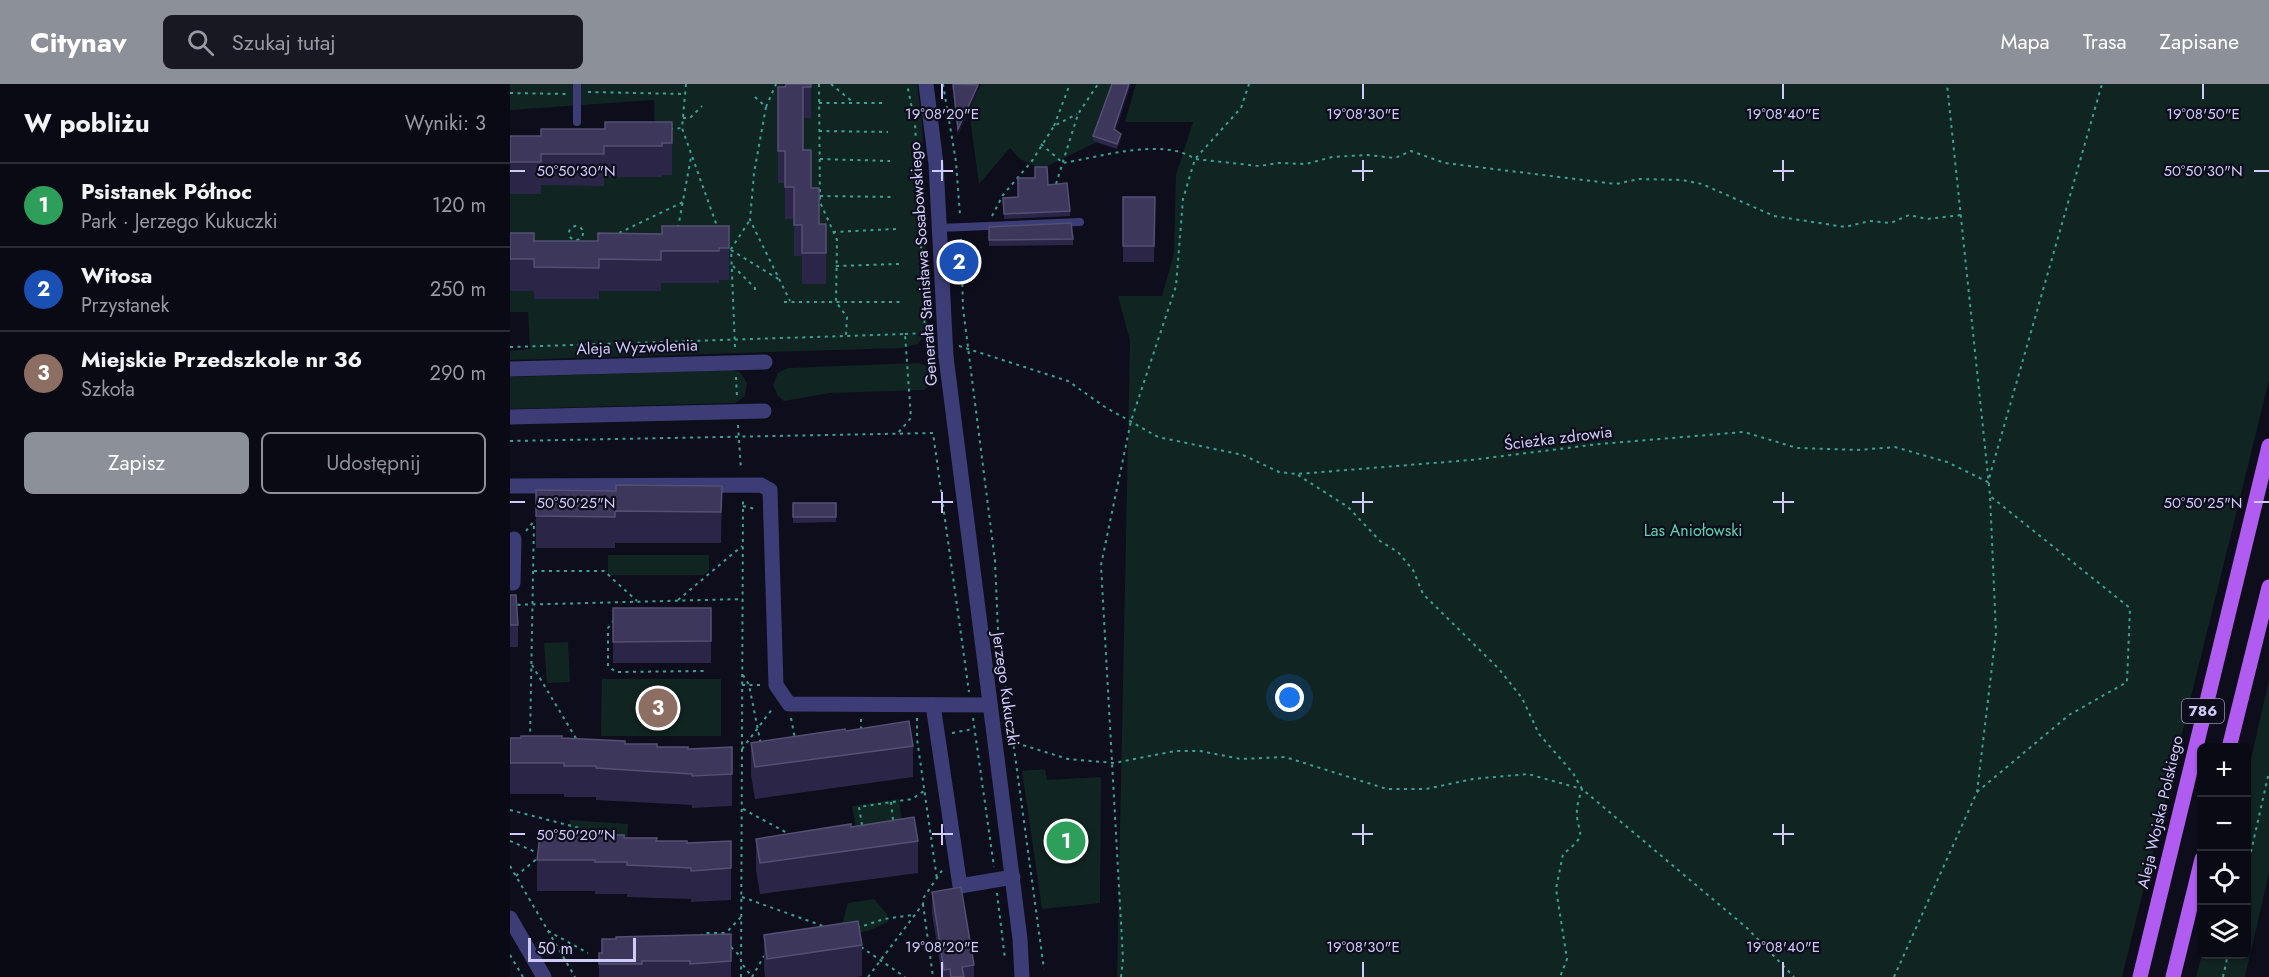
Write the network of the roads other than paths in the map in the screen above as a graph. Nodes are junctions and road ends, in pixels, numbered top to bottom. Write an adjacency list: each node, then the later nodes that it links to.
1 (577, 84): 3 (lane)
2 (926, 84): 5 (street, Generała Stanisława Sosabowskiego)
3 (577, 122)
4 (1080, 222): 5 (lane)
5 (939, 228): 8 (street, Generała Stanisława Sosabowskiego)
6 (765, 362): 7 (street, Aleja Wyzwolenia)
7 (510, 369)
8 (951, 406): 17 (street, Jerzego Kukuczki)
9 (764, 411): 10 (street)
10 (510, 417)
11 (2269, 446): 24 (main road, Aleja Wojska Polskiego / 786)
12 (510, 486): 16 (street)
13 (514, 539): 14 (street)
14 (513, 583)
15 (2269, 587): 18 (main road, 786)
16 (933, 705): 17 (street); 19 (street)
17 (990, 705): 19 (street, Jerzego Kukuczki)
18 (2230, 743)
19 (1012, 877): 23 (street, Jerzego Kukuczki)
20 (2197, 879): 25 (main road)
21 (510, 918): 22 (street)
22 (544, 977)
23 (1023, 977)
24 (2140, 977)
25 (2173, 977)

